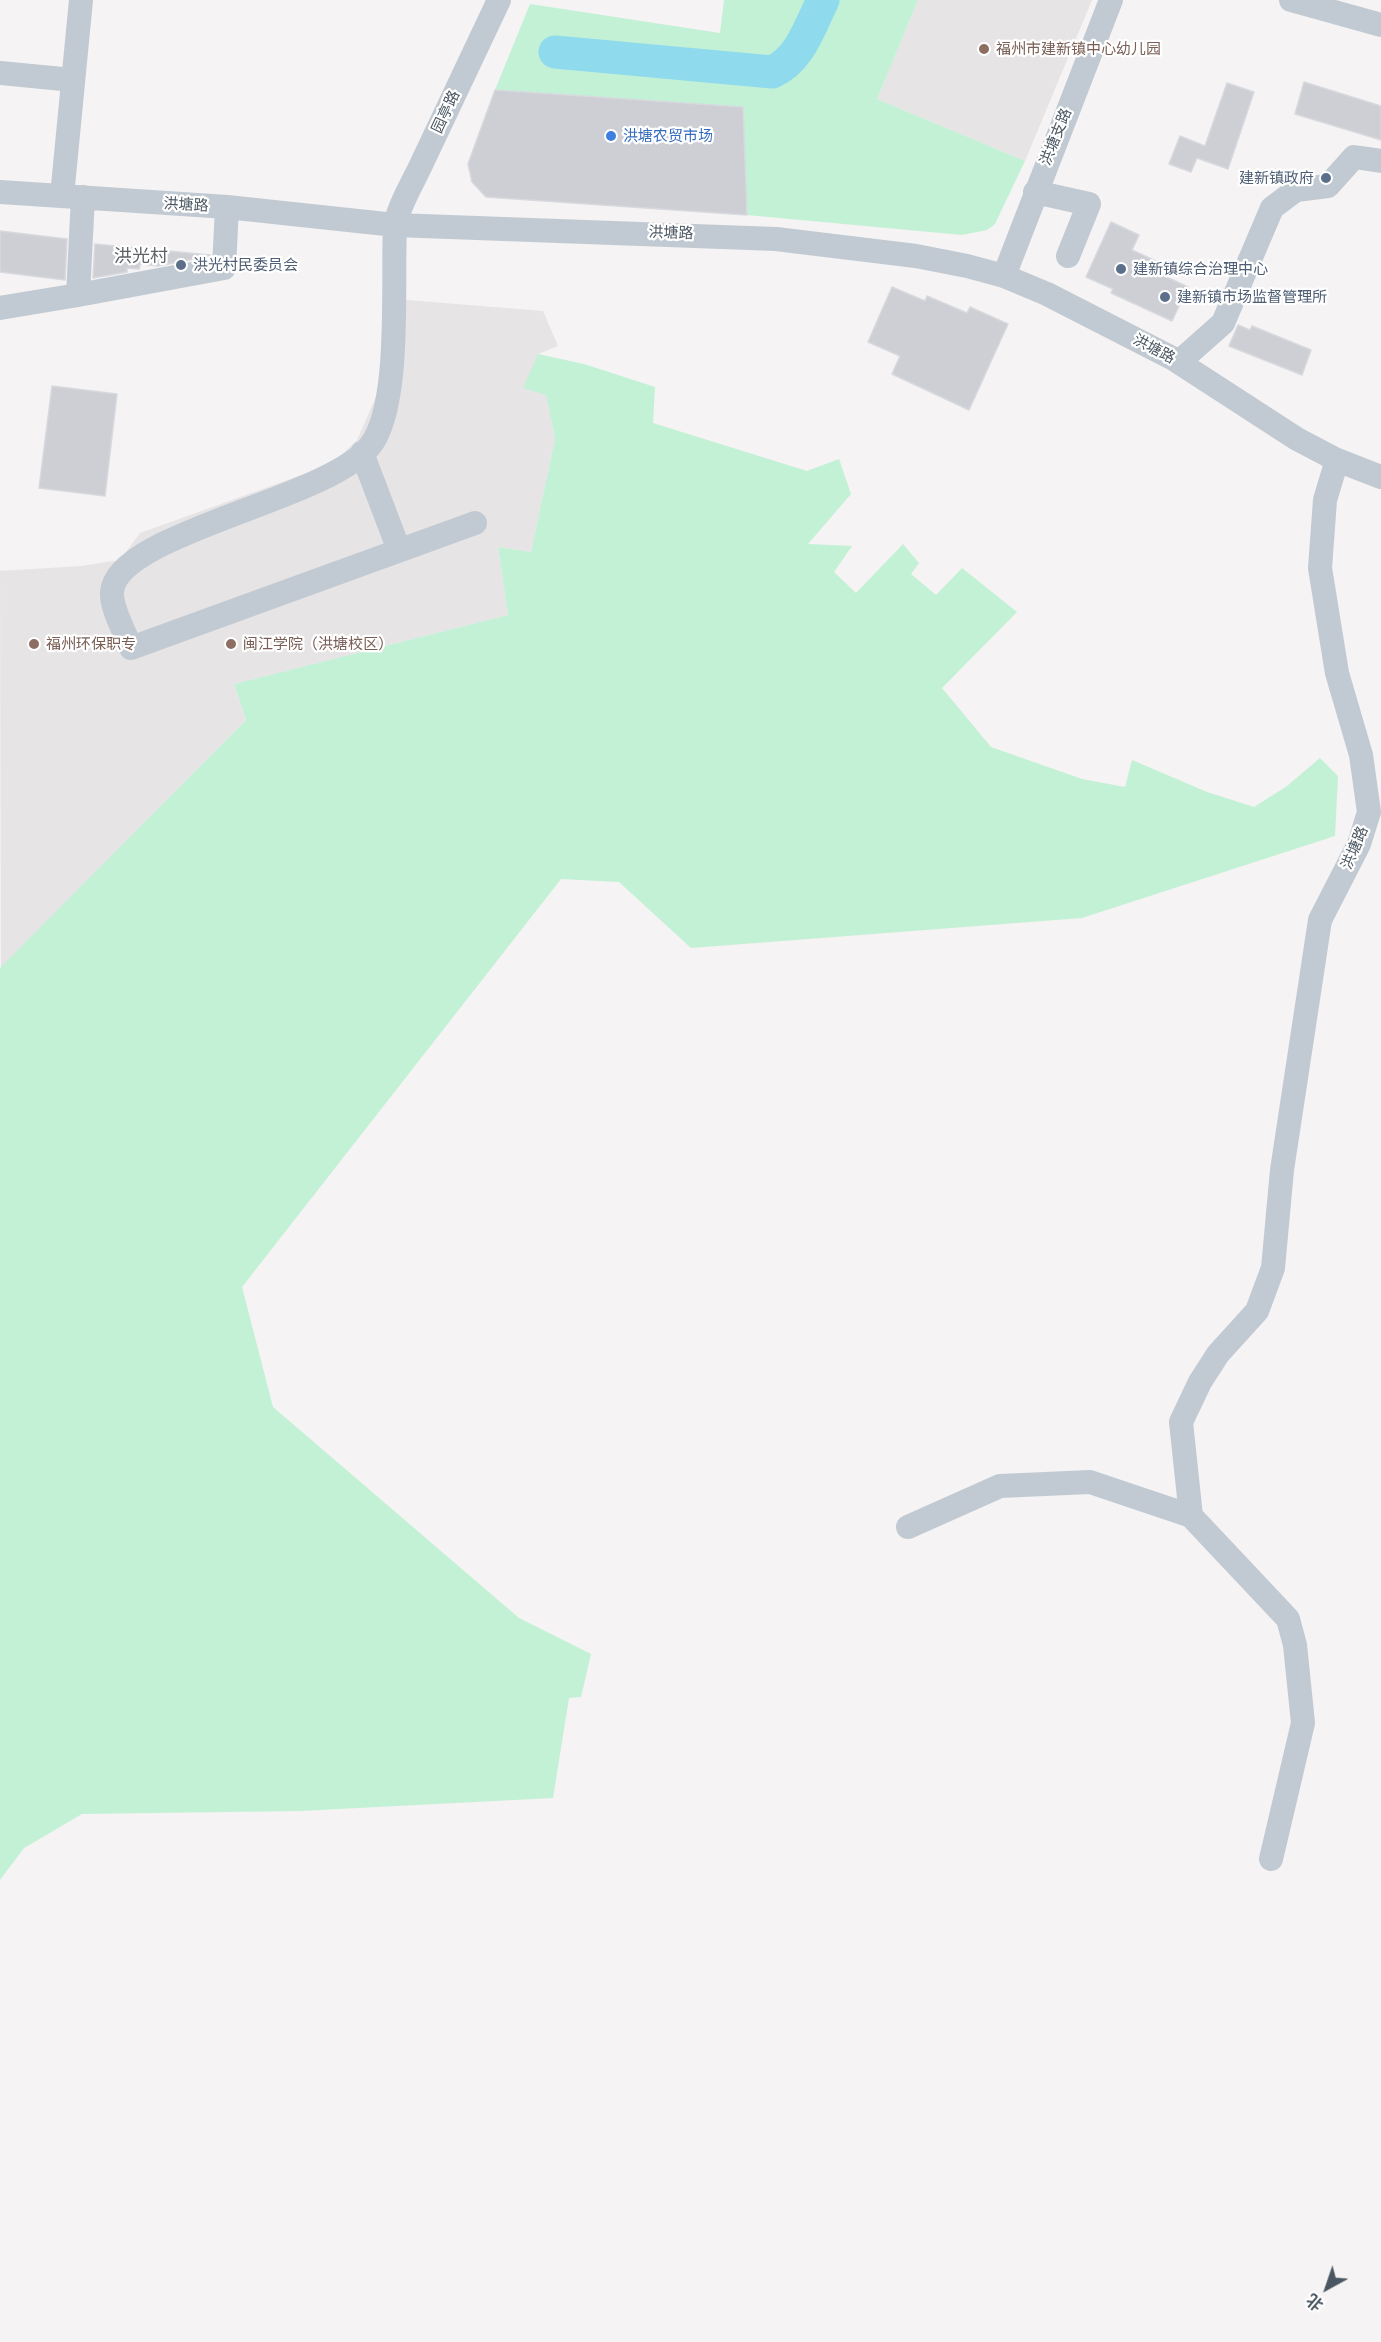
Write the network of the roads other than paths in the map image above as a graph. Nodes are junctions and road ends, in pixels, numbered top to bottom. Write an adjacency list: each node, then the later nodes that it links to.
1 (81, 0): 7 (street)
2 (499, 0): 13 (street, 园亭路)
3 (1111, 0): 10 (street, 洪塘支路)
4 (1291, 0): 5 (street)
5 (1381, 26)
6 (0, 73): 7 (street)
7 (73, 80): 11 (street)
8 (1381, 161): 18 (street)
9 (0, 192): 11 (street, 洪塘路)
10 (1035, 192): 14 (street); 15 (street, 洪塘支路)
11 (73, 196): 12 (street, 洪塘路); 16 (street)
12 (227, 207): 13 (street, 洪塘路); 16 (street)
13 (395, 225): 15 (street, 洪塘路); 19 (street)
14 (1068, 256)
15 (1004, 276): 18 (street, 洪塘路)
16 (78, 295): 17 (street)
17 (0, 308)
18 (1179, 362): 20 (street, 洪塘路)
19 (363, 453): 23 (street); 23 (street)
20 (1337, 460): 21 (street, 洪塘路); 24 (street, 洪塘路)
21 (1381, 477)
22 (475, 523): 23 (street)
23 (399, 550)
24 (1191, 1516): 25 (street); 26 (street)
25 (908, 1527)
26 (1271, 1858)

